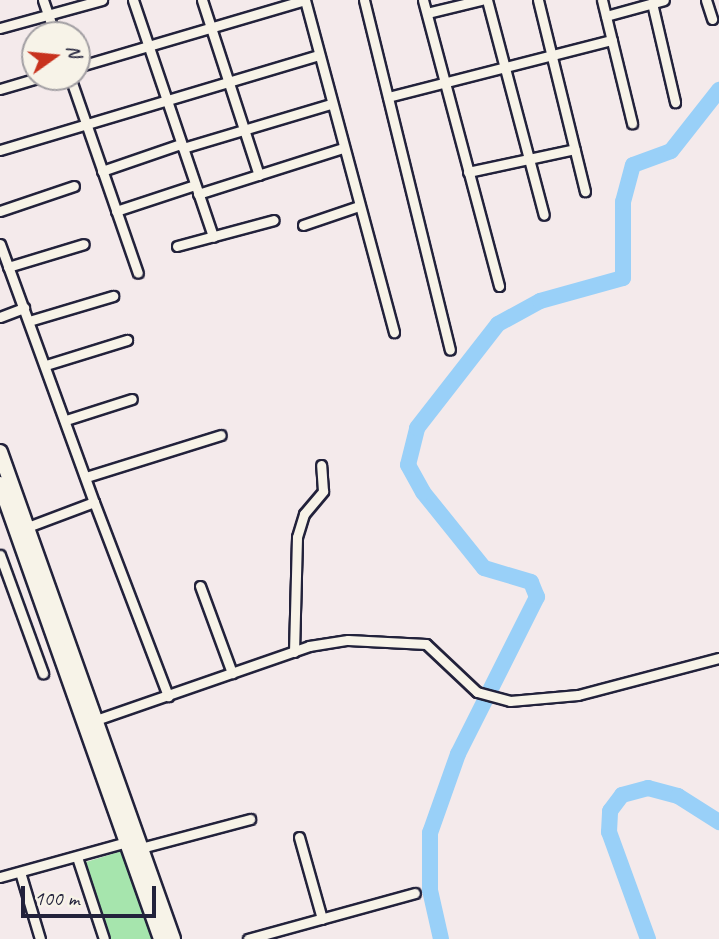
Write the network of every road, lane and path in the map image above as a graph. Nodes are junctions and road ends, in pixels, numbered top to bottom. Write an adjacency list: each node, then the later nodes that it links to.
1 (43, 0): 15 (street)
2 (102, 0): 15 (street)
3 (132, 0): 22 (street)
4 (202, 0): 19 (street)
5 (304, 0): 19 (street); 24 (street)
6 (364, 0): 32 (street)
7 (423, 0): 14 (street)
8 (481, 0): 14 (street)
9 (487, 0): 26 (street)
10 (538, 0): 23 (street)
11 (602, 0): 16 (street)
12 (706, 0): 17 (street)
13 (660, 1): 16 (street); 34 (street)
14 (426, 13): 28 (street)
15 (48, 15): 18 (street); 20 (street)
16 (606, 16): 21 (street)
17 (712, 19)
18 (50, 21)
19 (211, 27): 22 (street); 27 (street)
20 (0, 28)
21 (612, 40): 23 (street); 37 (street)
22 (148, 46): 25 (street); 33 (street)
23 (552, 54): 26 (street); 41 (street)
24 (319, 55): 27 (street); 35 (street)
25 (91, 62)
26 (505, 66): 28 (street); 43 (street)
27 (228, 81): 33 (street); 38 (street)
28 (445, 82): 32 (street); 45 (street)
29 (21, 83): 30 (street)
30 (0, 89)
31 (75, 91): 36 (street)
32 (388, 97): 69 (street)
33 (166, 99): 36 (street); 39 (street)
34 (674, 102)
35 (331, 104): 38 (street); 40 (street)
36 (86, 123): 42 (street); 44 (street)
37 (632, 123)
38 (244, 130): 39 (street); 46 (street)
39 (182, 146): 44 (street); 48 (street)
40 (343, 148): 46 (street); 50 (street)
41 (575, 149): 43 (street); 49 (street)
42 (0, 150)
43 (529, 159): 45 (street); 53 (street)
44 (102, 171): 52 (street)
45 (468, 172): 62 (street)
46 (258, 175): 48 (street)
47 (74, 186): 51 (street)
48 (197, 190): 52 (street); 56 (street)
49 (585, 191)
50 (359, 206): 55 (street); 67 (street)
51 (0, 211)
52 (116, 211): 61 (street)
53 (544, 215)
54 (274, 220): 56 (street)
55 (303, 225)
56 (213, 237): 59 (street)
57 (0, 244): 60 (street)
58 (84, 244): 60 (street)
59 (177, 246)
60 (8, 267): 64 (street)
61 (138, 273)
62 (499, 286)
63 (113, 296): 66 (street)
64 (24, 308): 65 (street); 66 (street)
65 (0, 317)
66 (29, 321): 70 (street)
67 (394, 332)
68 (127, 340): 70 (street)
69 (450, 350)
70 (47, 365): 72 (street)
71 (132, 399): 72 (street)
72 (66, 420): 76 (street)
73 (220, 435): 76 (street)
74 (0, 452): 79 (main road)
75 (321, 465): 82 (street)
76 (86, 477): 78 (street)
77 (0, 484): 79 (main road)
78 (94, 502): 79 (street); 86 (street)
79 (22, 529): 87 (main road)
80 (0, 555): 84 (street)
81 (200, 586): 85 (street)
82 (294, 652): 83 (street); 85 (street)
83 (719, 658)
84 (43, 673)
85 (232, 673): 86 (street)
86 (167, 696): 87 (street)
87 (90, 722): 90 (main road)
88 (250, 819): 90 (street)
89 (299, 837): 95 (street)
90 (134, 845): 91 (street); 98 (main road); 99 (main road)
91 (77, 857): 92 (street); 97 (street)
92 (20, 872): 93 (street); 96 (street)
93 (0, 877)
94 (415, 893): 95 (street)
95 (322, 919): 100 (street)
96 (40, 939)
97 (104, 939)
98 (161, 939)
99 (173, 939)
100 (248, 939)

